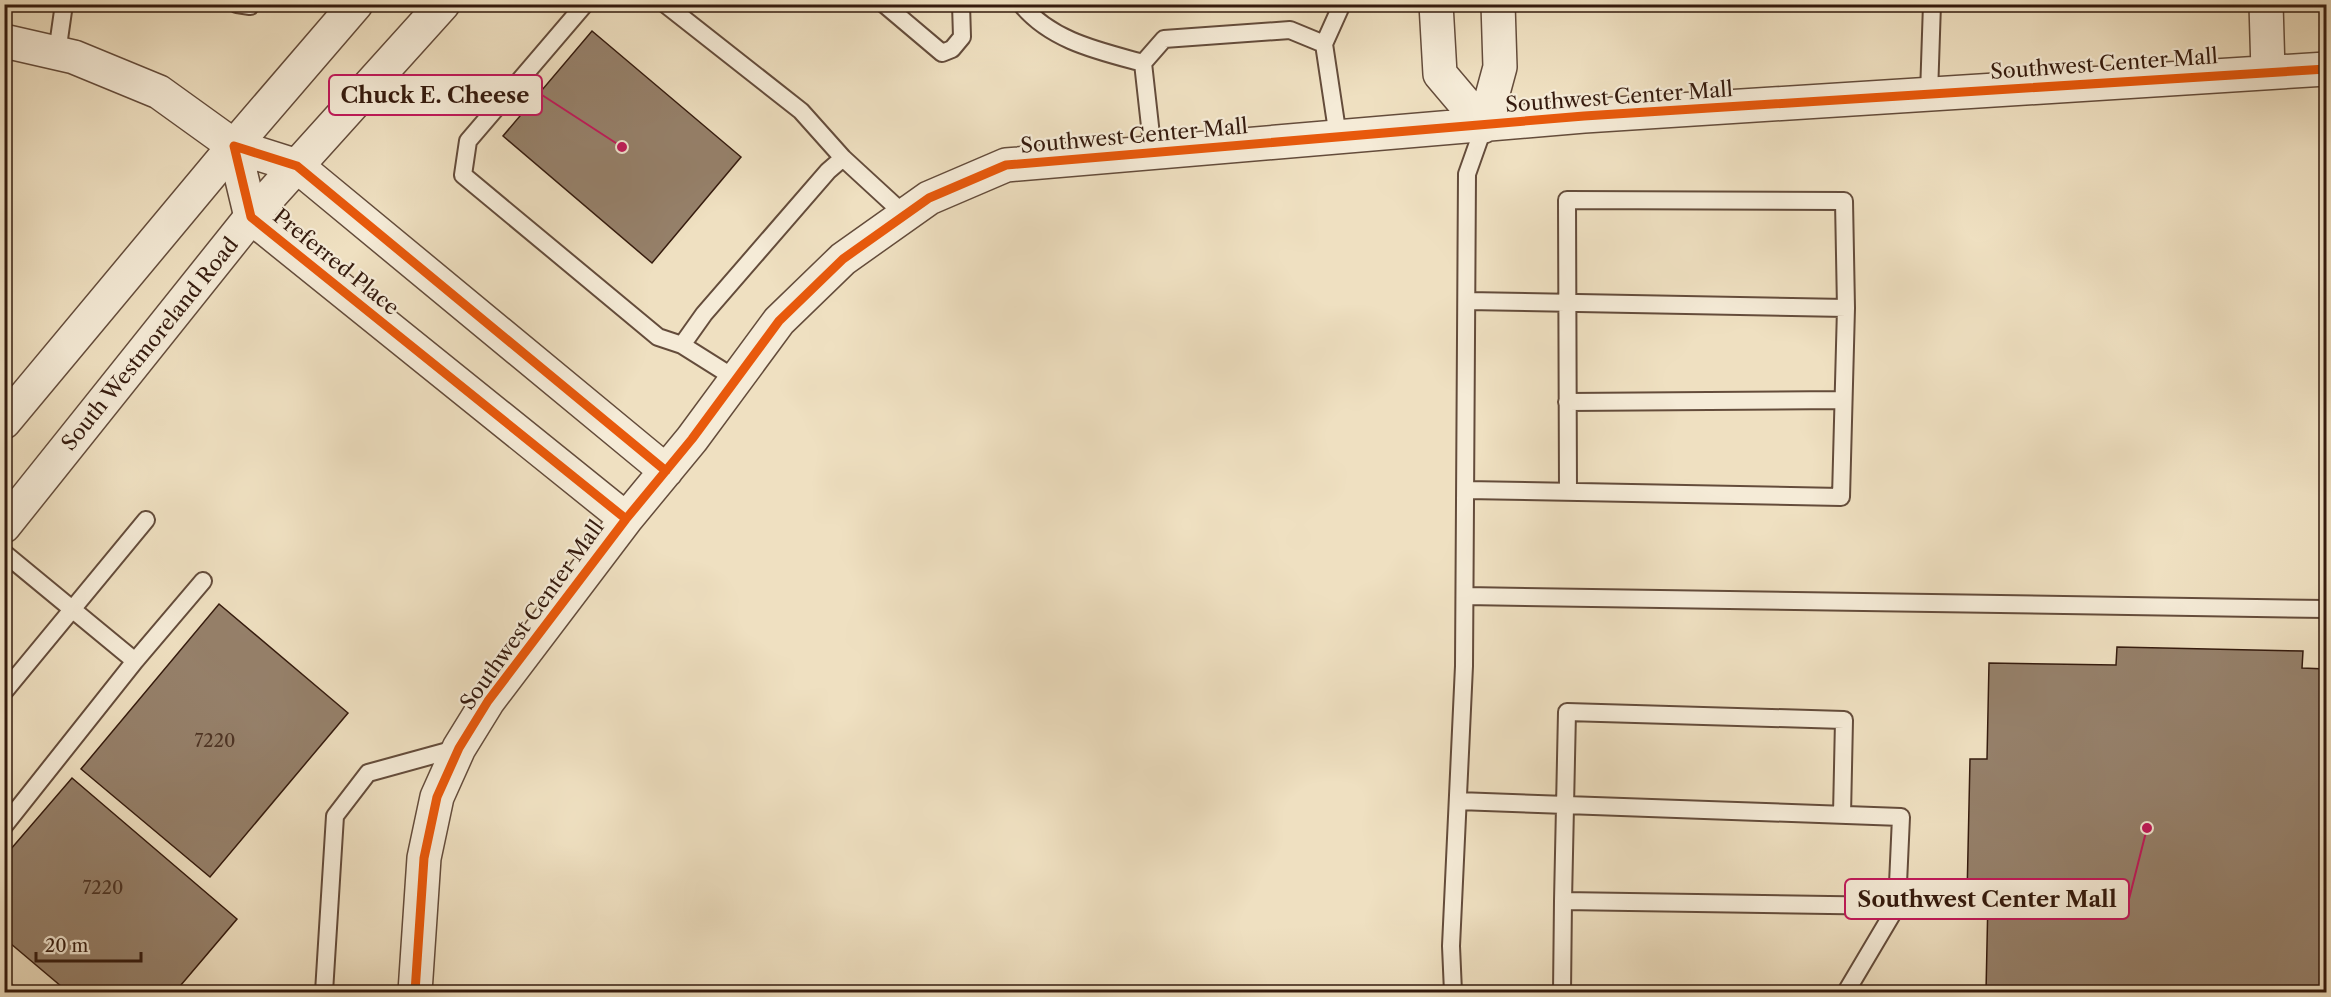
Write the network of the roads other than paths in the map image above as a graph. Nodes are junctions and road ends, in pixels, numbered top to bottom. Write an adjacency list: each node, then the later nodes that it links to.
1 (64, 4): 18 (lane)
2 (237, 4): 3 (lane)
3 (251, 4)
4 (357, 4): 25 (street)
5 (443, 4): 28 (street, South Westmoreland Road)
6 (585, 4): 34 (lane)
7 (665, 4): 27 (lane)
8 (884, 4): 9 (lane)
9 (961, 4)
10 (1021, 4): 19 (lane)
11 (1342, 4): 17 (lane)
12 (1436, 4): 23 (street)
13 (1498, 4): 23 (street)
14 (1932, 4): 22 (lane)
15 (2266, 4): 21 (street)
16 (4, 41): 18 (street)
17 (1324, 44): 19 (lane); 24 (lane)
18 (57, 53): 25 (street)
19 (1143, 63): 26 (lane)
20 (2326, 69): 21 (street, Southwest Center Mall)
21 (2268, 71): 22 (street, Southwest Center Mall)
22 (1929, 94): 23 (street, Southwest Center Mall)
23 (1484, 126): 24 (street, Southwest Center Mall); 31 (lane)
24 (1338, 138): 26 (street, Southwest Center Mall)
25 (234, 146): 28 (street); 30 (street, Preferred Place); 38 (street)
26 (1153, 153): 29 (street, Southwest Center Mall)
27 (843, 158): 29 (lane); 34 (lane)
28 (297, 166): 30 (street, South Westmoreland Road); 39 (street)
29 (905, 215): 35 (street, Southwest Center Mall)
30 (251, 217): 42 (street, Preferred Place); 44 (street, South Westmoreland Road)
31 (1467, 301): 32 (lane); 40 (lane)
32 (1567, 303): 33 (lane); 33 (lane); 37 (lane)
33 (1846, 308): 36 (lane)
34 (682, 345): 35 (lane)
35 (736, 379): 39 (street, Southwest Center Mall)
36 (1843, 400): 37 (lane); 41 (lane)
37 (1567, 402): 41 (lane)
38 (4, 422)
39 (666, 471): 42 (street, Southwest Center Mall)
40 (1466, 490): 41 (lane); 47 (lane)
41 (1568, 492)
42 (626, 519): 52 (street, Southwest Center Mall)
43 (146, 520): 49 (lane)
44 (4, 526)
45 (4, 553): 49 (lane)
46 (203, 581): 50 (lane)
47 (1465, 596): 48 (lane); 53 (lane)
48 (2326, 609)
49 (73, 610): 50 (lane); 51 (lane)
50 (135, 661): 56 (lane)
51 (4, 692)
52 (459, 748): 59 (lane); 60 (street, Southwest Center Mall)
53 (1458, 801): 54 (lane); 61 (lane)
54 (1565, 805): 55 (lane); 55 (lane); 57 (lane)
55 (1842, 815): 58 (lane)
56 (4, 826)
57 (1563, 901): 58 (lane); 62 (lane)
58 (1897, 906): 63 (lane)
59 (324, 993)
60 (414, 993)
61 (1453, 993)
62 (1562, 993)
63 (1846, 993)

